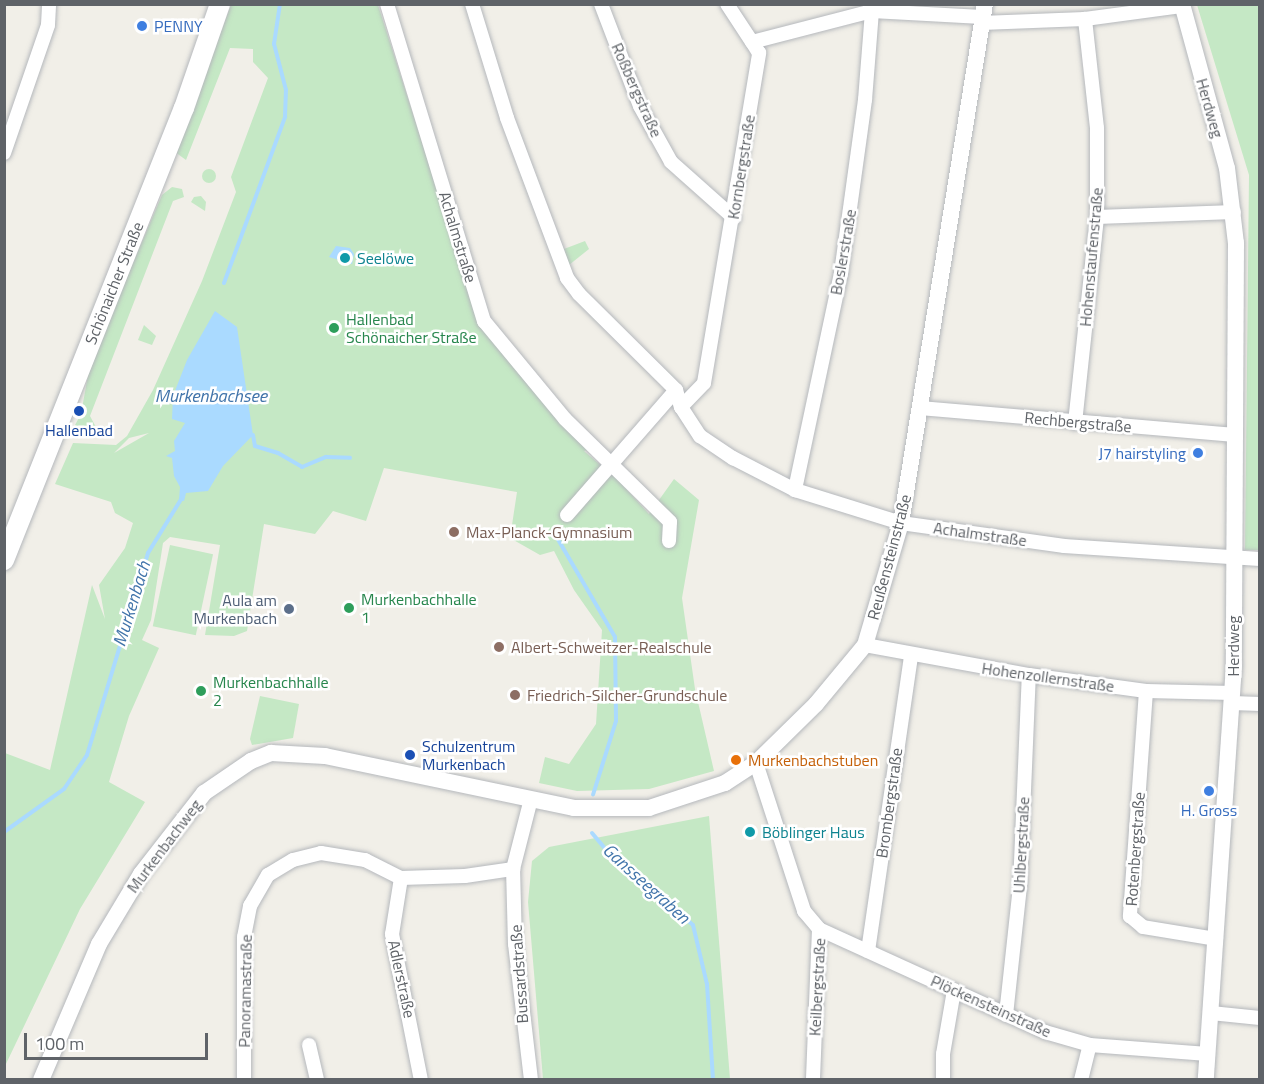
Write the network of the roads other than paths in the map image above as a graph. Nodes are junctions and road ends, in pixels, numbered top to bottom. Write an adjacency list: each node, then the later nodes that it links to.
1 (49, 4): 12 (street)
2 (220, 4): 28 (main road, Schönaicher Straße)
3 (387, 4): 21 (street, Achalmstraße)
4 (472, 4): 16 (street, Achalmstraße)
5 (601, 4): 15 (street, Roßbergstraße)
6 (727, 4): 11 (street)
7 (1183, 5): 10 (street); 13 (street, Herdweg)
8 (871, 8): 9 (street); 11 (street); 22 (street, Boslerstraße)
9 (983, 15): 10 (street); 18 (street, Reußensteinstraße)
10 (1085, 19): 14 (street, Hohenstaufenstraße)
11 (752, 42): 15 (street, Kornbergstraße)
12 (4, 153)
13 (1234, 212): 14 (street); 20 (street, Herdweg)
14 (1097, 217): 19 (street, Hohenstaufenstraße)
15 (734, 218): 17 (street, Kornbergstraße)
16 (676, 390): 17 (street, Achalmstraße); 21 (street)
17 (681, 407): 22 (street, Achalmstraße)
18 (921, 408): 19 (street, Rechbergstraße); 24 (street, Reußensteinstraße)
19 (1075, 423): 20 (street, Rechbergstraße)
20 (1234, 435): 26 (street, Herdweg)
21 (612, 463): 23 (street); 25 (street, Achalmstraße)
22 (795, 490): 24 (street, Achalmstraße)
23 (567, 515)
24 (901, 523): 26 (street, Achalmstraße); 29 (street, Reußensteinstraße)
25 (669, 542)
26 (1233, 559): 27 (street, Achalmstraße); 33 (street, Herdweg)
27 (1260, 559)
28 (4, 560)
29 (865, 645): 30 (street, Hohenzollernstraße); 35 (street, Reußensteinstraße)
30 (910, 656): 31 (street, Hohenzollernstraße); 41 (street, Brombergstraße)
31 (1029, 675): 32 (street, Hohenzollernstraße); 44 (street, Uhlbergstraße)
32 (1146, 691): 33 (street, Hohenzollernstraße); 40 (street, Rotenbergstraße)
33 (1232, 698): 34 (street, Hohenzollernstraße); 40 (street, Herdweg)
34 (1260, 704)
35 (756, 763): 36 (street, Reußensteinstraße); 39 (street, Keilbergstraße)
36 (531, 799): 37 (street); 49 (street, Murkenbachweg)
37 (513, 869): 38 (street, Panoramastraße); 53 (street, Bussardstraße)
38 (401, 878): 50 (street, Panoramastraße); 52 (street, Adlerstraße)
39 (819, 929): 41 (street, Plöckensteinstraße); 54 (street, Keilbergstraße)
40 (1216, 939): 43 (street, Herdweg)
41 (868, 951): 42 (street, Plöckensteinstraße)
42 (954, 990): 44 (street, Plöckensteinstraße); 55 (street)
43 (1211, 1013): 45 (street); 48 (street, Herdweg)
44 (1006, 1015): 47 (street, Plöckensteinstraße)
45 (1260, 1018)
46 (309, 1045): 51 (street)
47 (1090, 1045): 48 (street, Plöckensteinstraße); 56 (street)
48 (1208, 1054): 57 (street, Herdweg)
49 (41, 1080)
50 (244, 1080)
51 (317, 1080)
52 (421, 1080)
53 (531, 1080)
54 (813, 1080)
55 (943, 1080)
56 (1081, 1080)
57 (1206, 1080)

